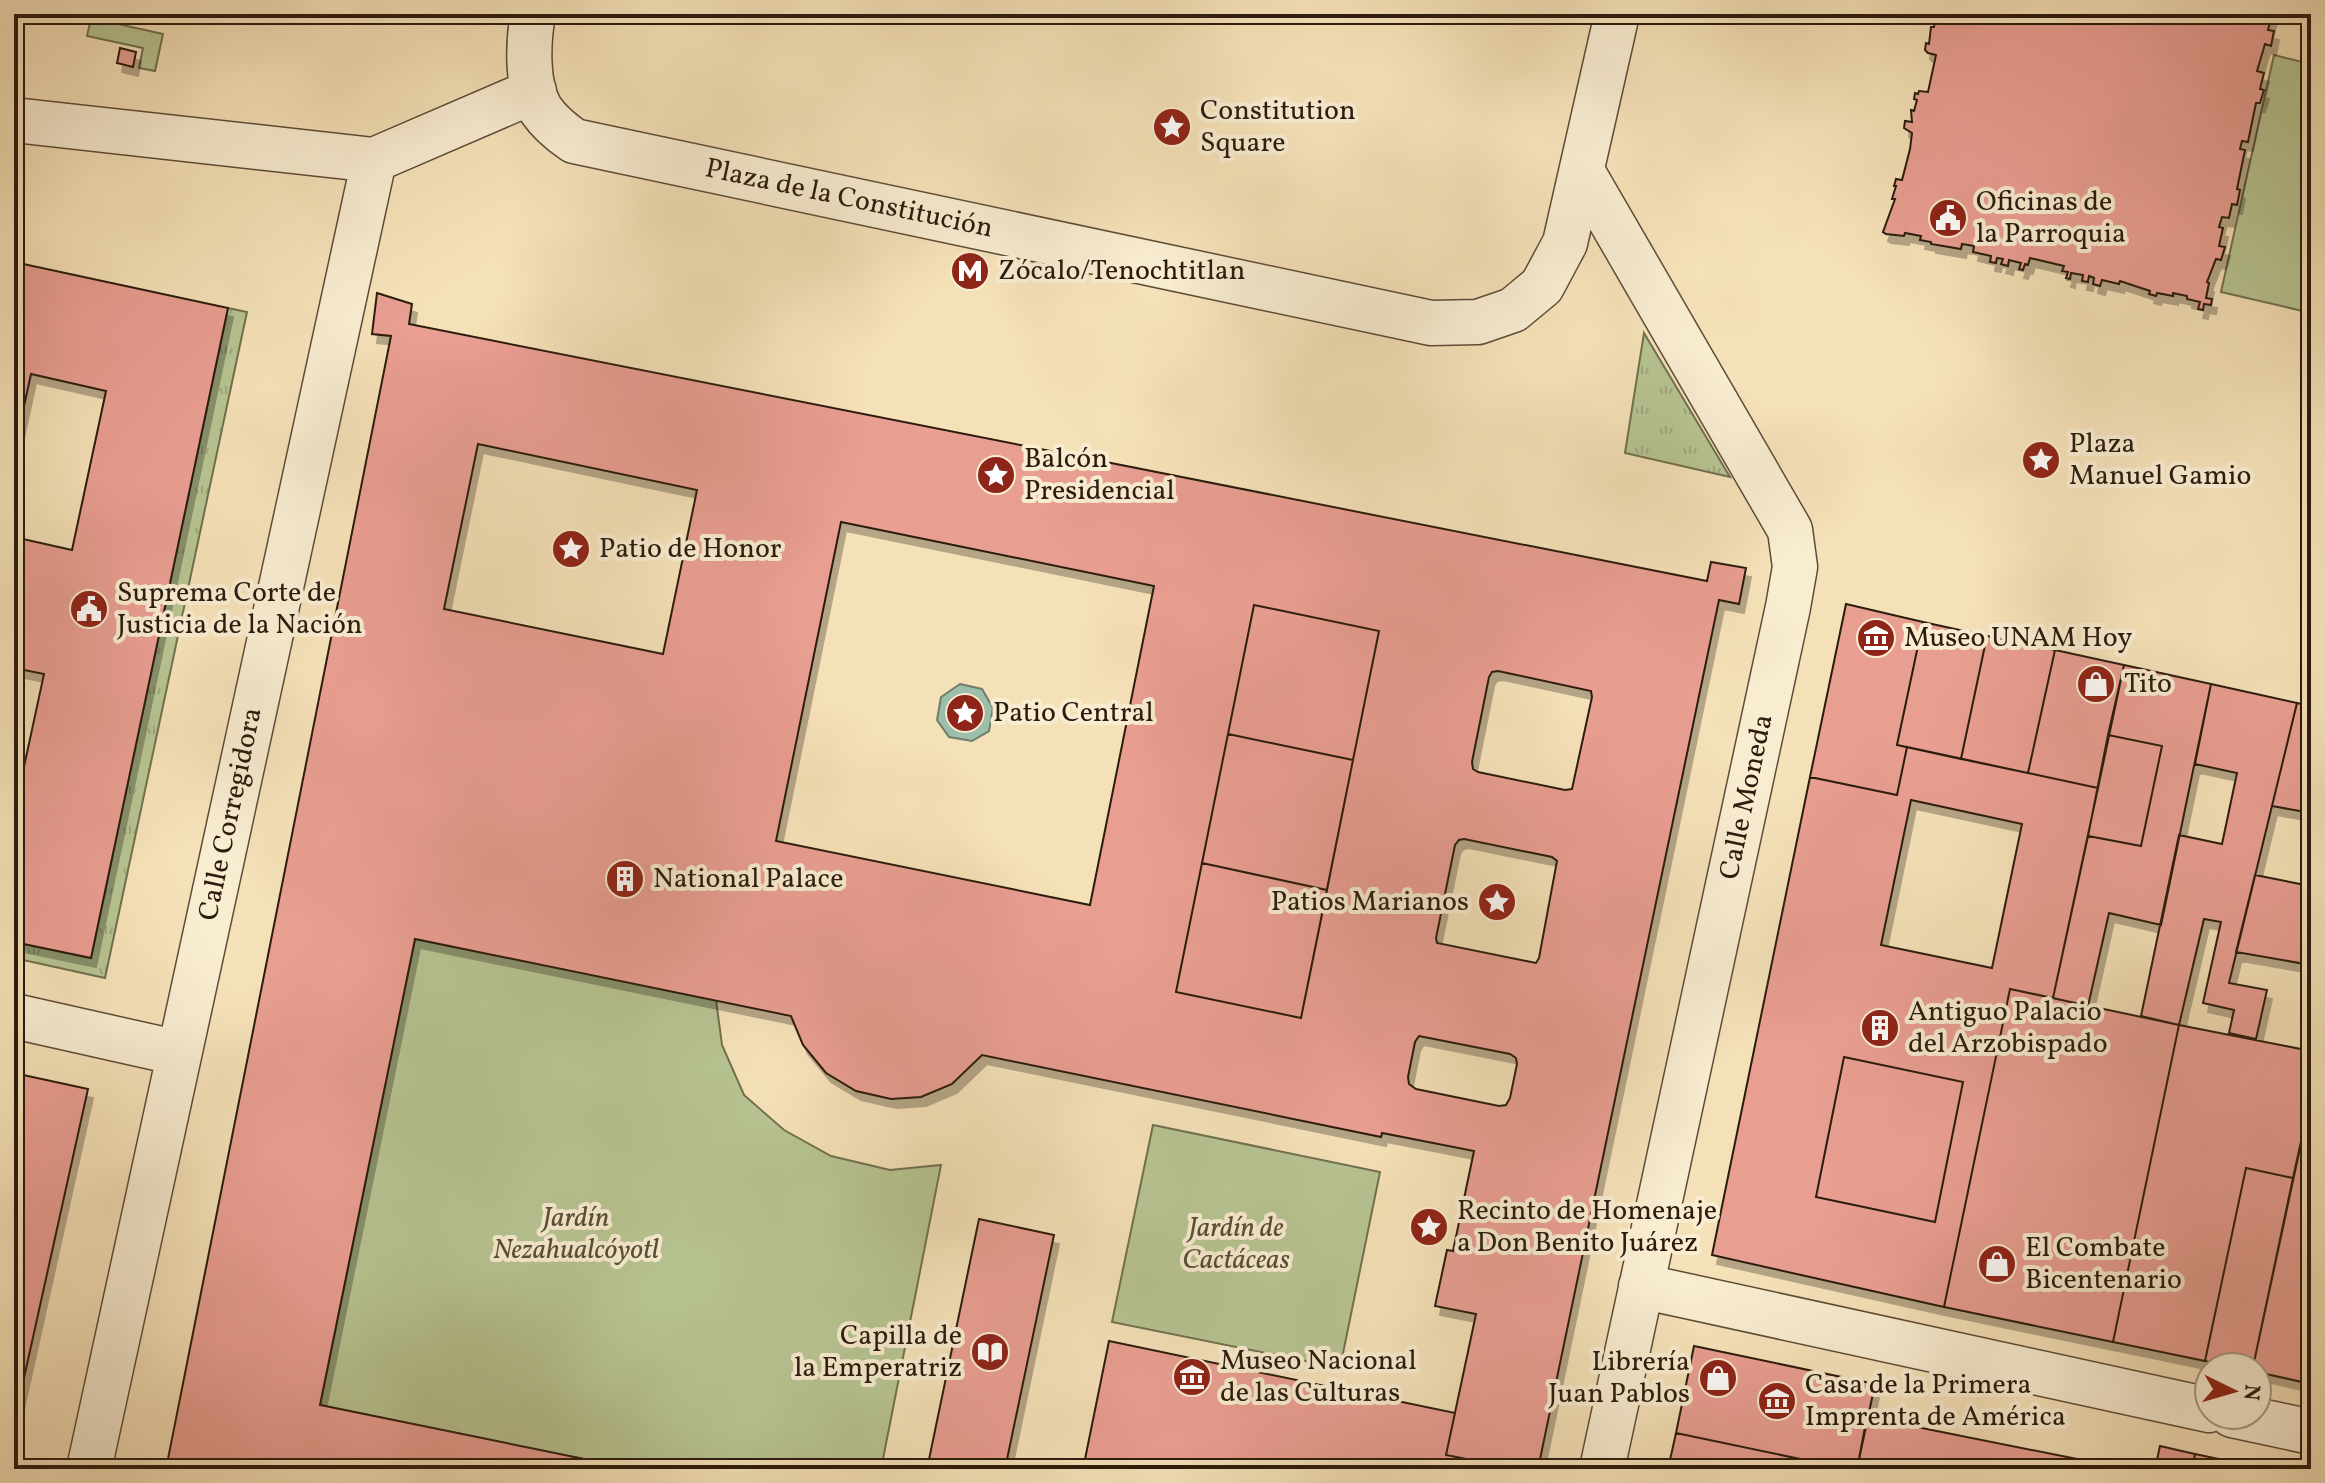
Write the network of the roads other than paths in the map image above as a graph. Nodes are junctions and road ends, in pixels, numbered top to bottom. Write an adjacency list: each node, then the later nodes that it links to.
1 (533, 14): 3 (street, Plaza de la Constitución)
2 (1617, 14): 6 (street, Plaza de la Constitución)
3 (534, 91): 5 (street); 6 (street, Plaza de la Constitución)
4 (14, 120): 5 (street)
5 (374, 160): 8 (street, Calle Corregidora)
6 (1582, 171): 9 (street, Calle Moneda)
7 (14, 1016): 8 (street)
8 (179, 1053): 13 (street, Calle Corregidora)
9 (1641, 1286): 10 (street); 14 (street, Calle Moneda)
10 (2193, 1407)
11 (2273, 1424): 12 (street)
12 (2311, 1432)
13 (89, 1469)
14 (1602, 1469)

